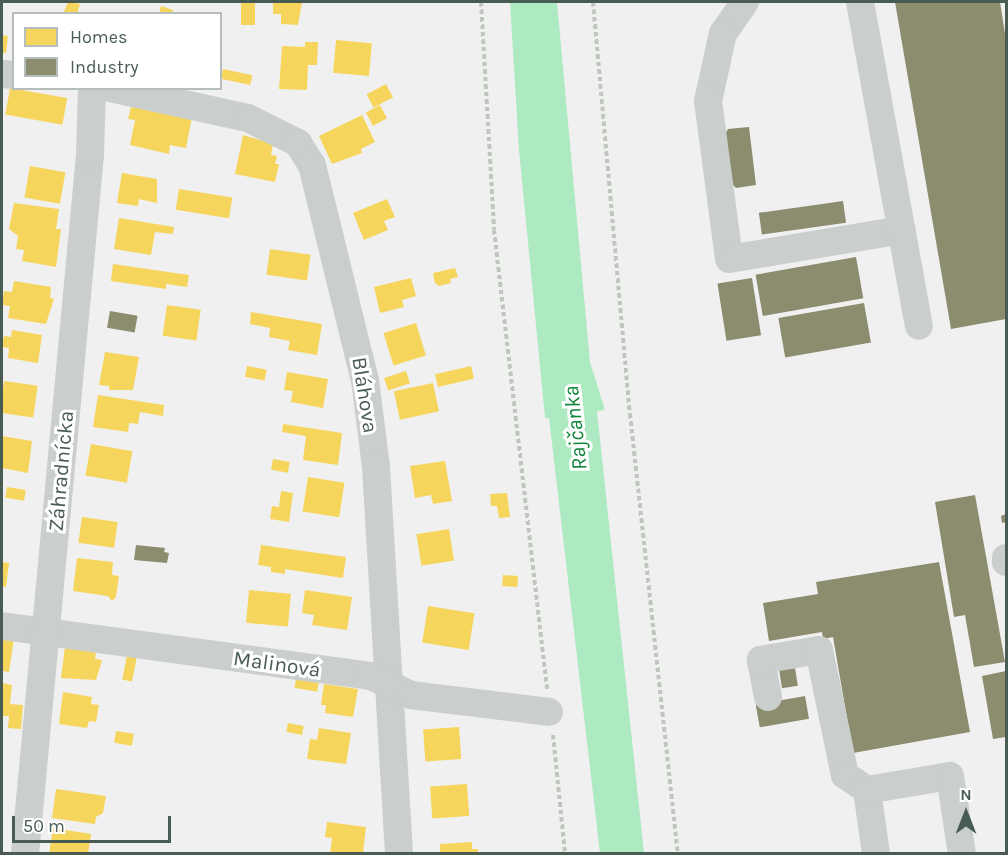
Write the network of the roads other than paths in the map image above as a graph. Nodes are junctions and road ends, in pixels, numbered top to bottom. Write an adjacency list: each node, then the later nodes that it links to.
1 (745, 2): 5 (street)
2 (860, 2): 5 (street)
3 (92, 90): 8 (street, Záhradnícka)
4 (119, 90): 9 (street, Bláhova)
5 (902, 230): 6 (street)
6 (919, 326)
7 (2, 626): 8 (street, Malinová)
8 (46, 633): 9 (street, Malinová); 13 (street, Záhradnícka)
9 (389, 684): 11 (street, Malinová); 14 (street, Bláhova)
10 (768, 697): 12 (street)
11 (549, 712)
12 (867, 790): 15 (street); 16 (street)
13 (25, 854)
14 (399, 854)
15 (876, 854)
16 (962, 854)

